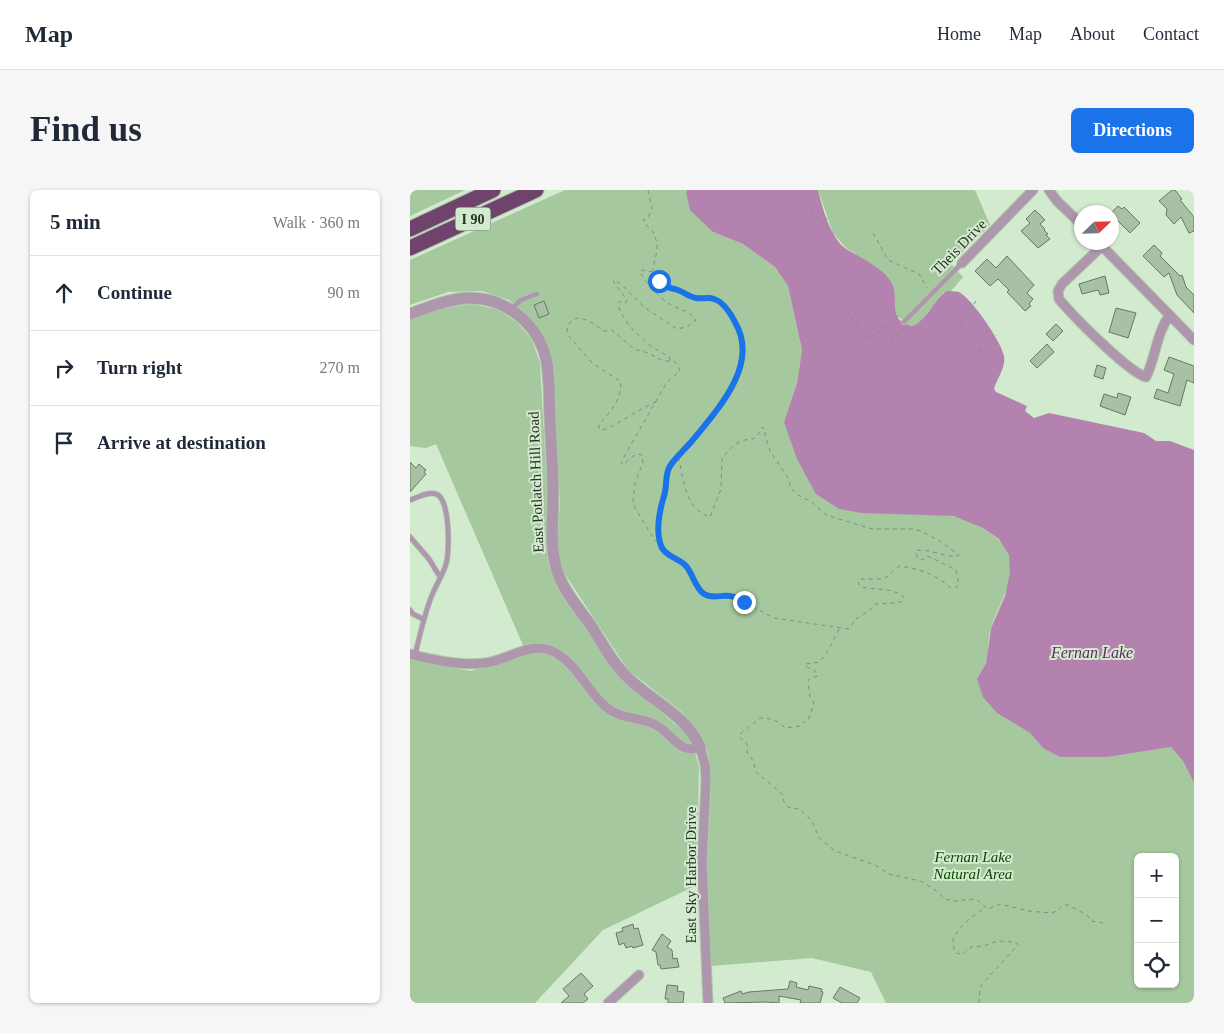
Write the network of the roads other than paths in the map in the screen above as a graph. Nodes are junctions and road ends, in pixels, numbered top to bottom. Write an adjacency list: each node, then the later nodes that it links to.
1 (493, 190): 6 (highway, I 90)
2 (536, 190): 7 (highway, I 90)
3 (1033, 190): 10 (street, Theis Drive)
4 (1049, 190): 5 (street)
5 (1074, 217)
6 (410, 229)
7 (410, 248)
8 (1095, 250): 14 (street)
9 (1107, 250): 14 (street)
10 (962, 263): 15 (lane, Theis Drive)
11 (537, 294): 12 (lane)
12 (511, 309): 13 (street, East Potlatch Hill Road); 23 (street, East Potlatch Hill Road)
13 (410, 314)
14 (1170, 315): 16 (street)
15 (904, 322)
16 (1194, 340)
17 (410, 500): 19 (lane)
18 (410, 537): 19 (lane)
19 (440, 577): 21 (lane)
20 (410, 610): 21 (lane)
21 (424, 619): 22 (lane)
22 (412, 655): 23 (street)
23 (700, 747): 26 (street, East Sky Harbor Drive)
24 (640, 975): 25 (street)
25 (608, 1003)
26 (708, 1003)

